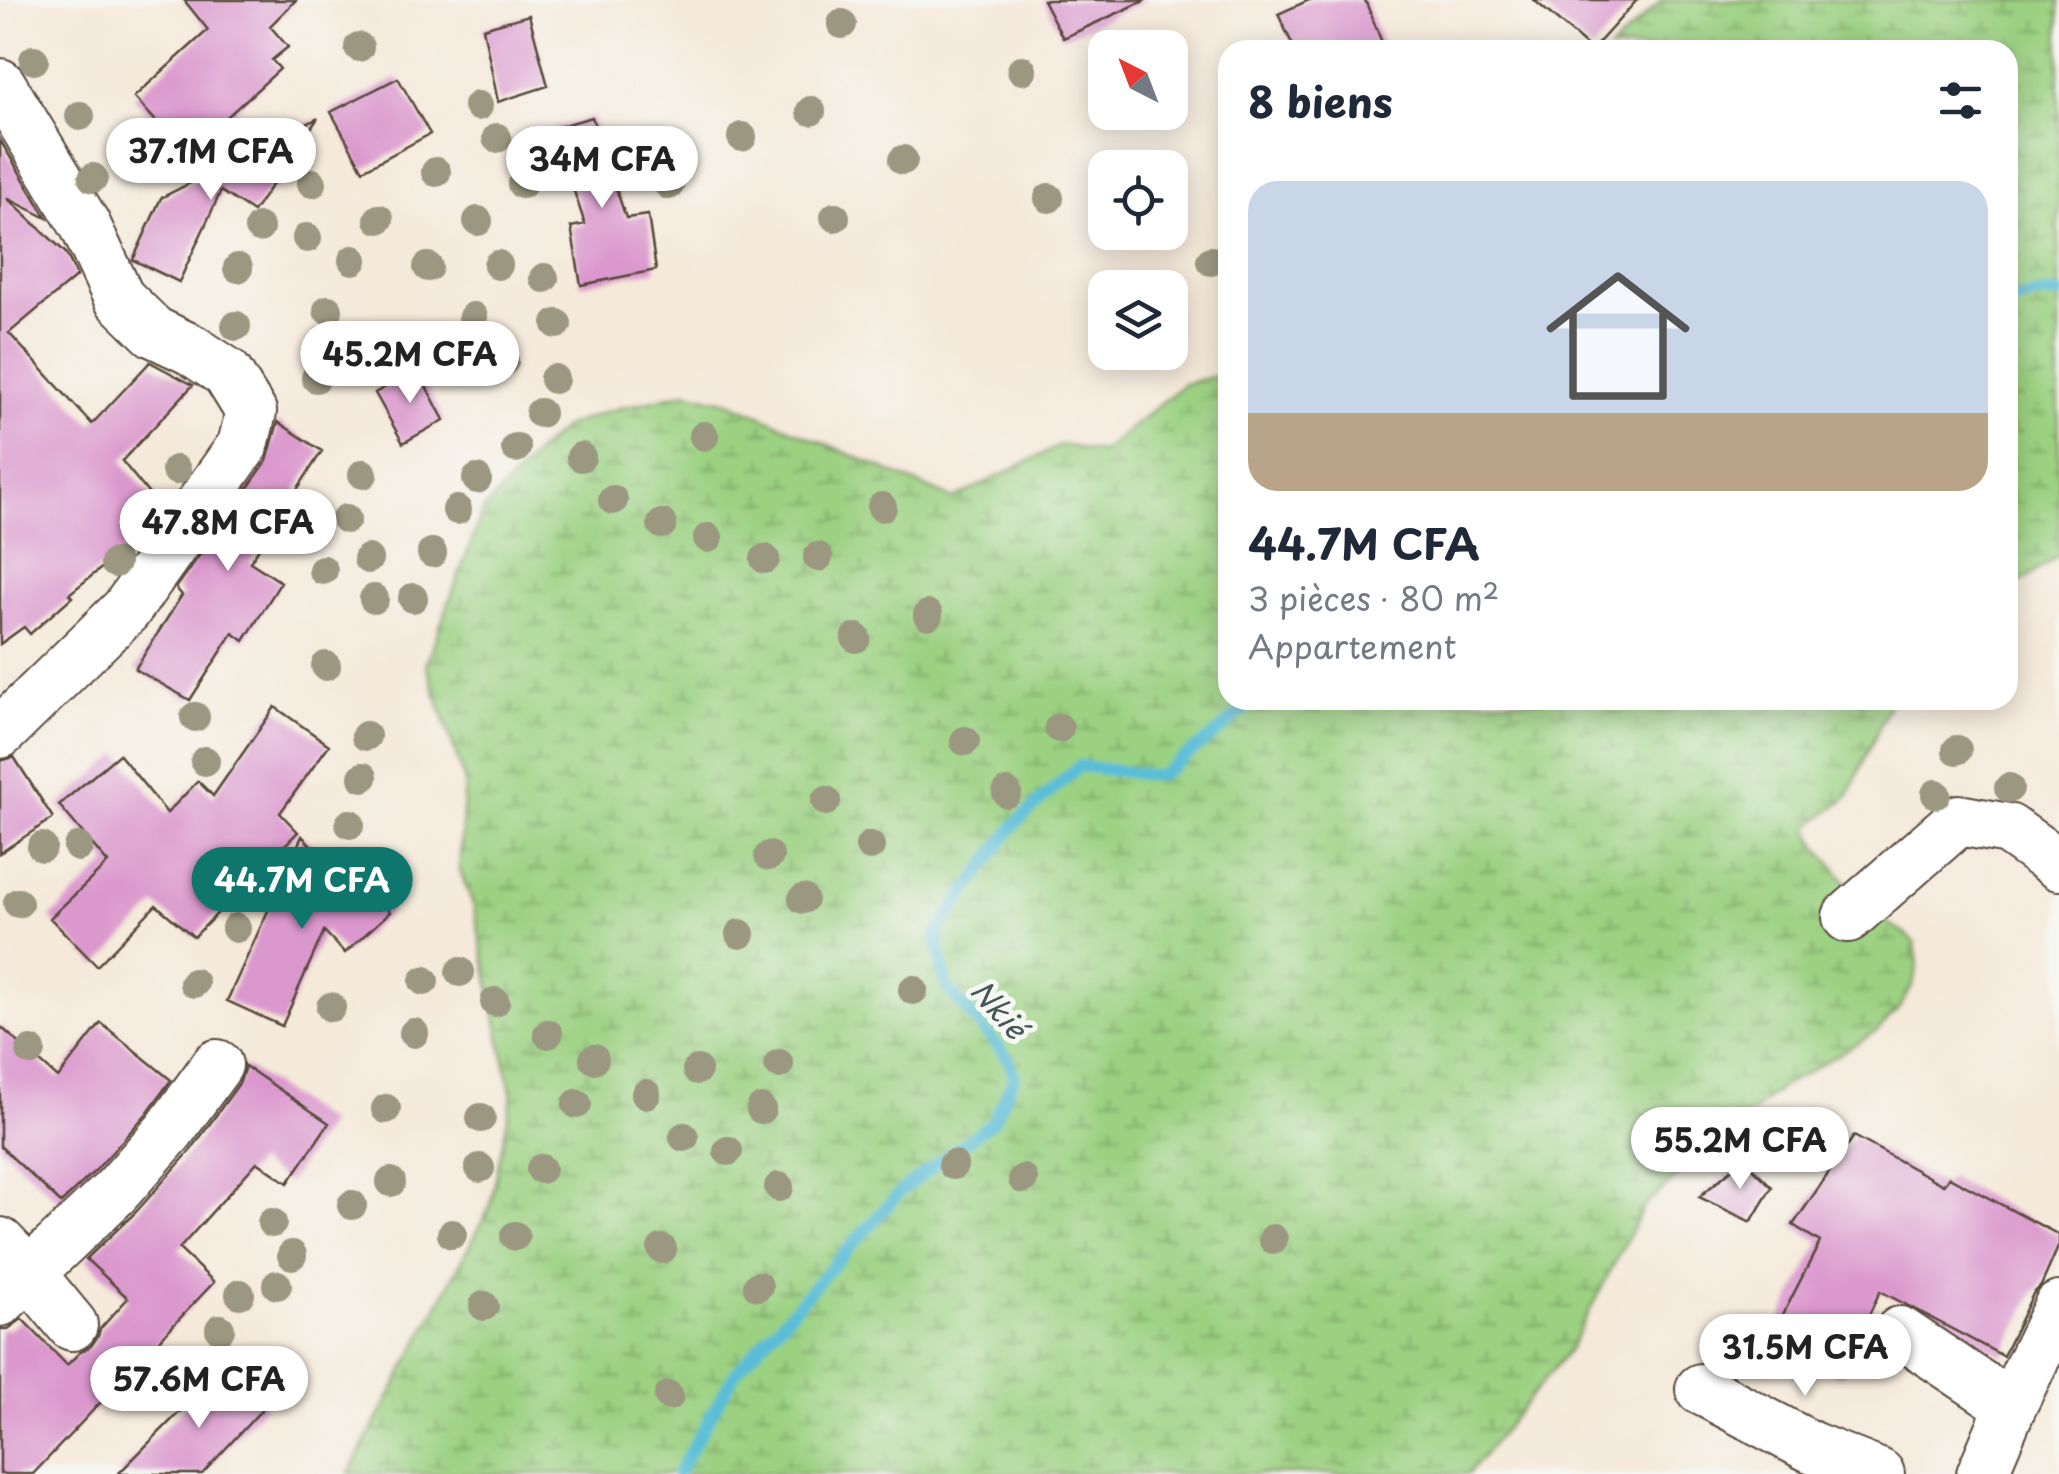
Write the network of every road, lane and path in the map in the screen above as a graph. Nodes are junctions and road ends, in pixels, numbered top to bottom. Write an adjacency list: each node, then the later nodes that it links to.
1 (0, 84): 2 (street)
2 (0, 733)
3 (2059, 866): 4 (street)
4 (1848, 917)
5 (218, 1065): 6 (street)
6 (10, 1273): 8 (street)
7 (2059, 1307): 11 (street)
8 (72, 1325)
9 (1900, 1332): 11 (street)
10 (1701, 1388): 12 (street)
11 (2011, 1406): 13 (street)
12 (1879, 1474)
13 (1982, 1474)

